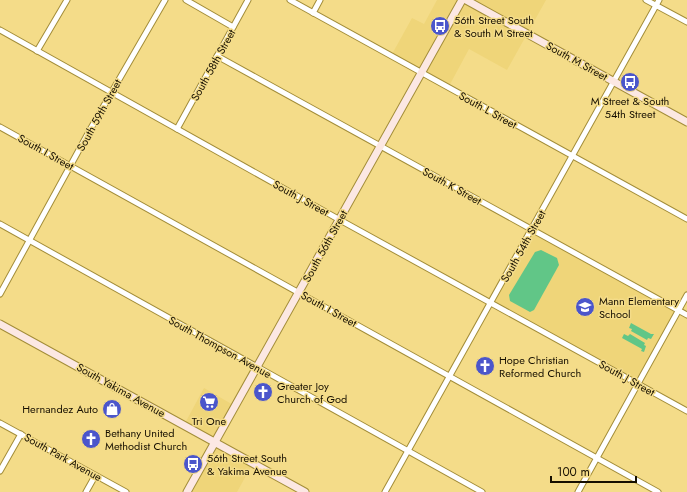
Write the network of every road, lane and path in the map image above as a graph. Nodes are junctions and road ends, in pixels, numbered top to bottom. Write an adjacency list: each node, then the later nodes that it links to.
1 (67, 0): 16 (street)
2 (165, 0): 20 (street, South 59th Street)
3 (186, 0): 14 (street)
4 (248, 0): 14 (street, South 58th Street)
5 (290, 0): 12 (street, South L Street)
6 (320, 0): 12 (street)
7 (462, 0): 18 (main road, South 56th Street)
8 (466, 0): 19 (main road, South M Street)
9 (646, 0): 11 (street)
10 (659, 0): 11 (street, South 54th Street)
11 (656, 5): 13 (street); 19 (street, South 54th Street)
12 (313, 13): 18 (street, South L Street)
13 (687, 22)
14 (233, 27): 17 (street, South 58th Street)
15 (0, 30): 16 (street, South J Street)
16 (37, 51): 20 (street, South J Street)
17 (217, 56): 23 (street, South 58th Street); 24 (street, South K Street)
18 (422, 73): 24 (main road, South 56th Street); 25 (street, South L Street)
19 (613, 81): 21 (main road, South M Street); 25 (street, South 54th Street)
20 (111, 92): 23 (street, South J Street); 26 (street, South 59th Street)
21 (687, 122)
22 (0, 127): 26 (street, South I Street)
23 (177, 130): 28 (street, South J Street)
24 (380, 146): 28 (main road, South 56th Street); 30 (street, South K Street)
25 (572, 156): 27 (street, South L Street); 30 (street, South 54th Street)
26 (71, 166): 31 (street, South 59th Street); 32 (street, South I Street)
27 (687, 219)
28 (340, 220): 32 (main road, South 56th Street); 35 (street, South J Street)
29 (0, 224): 31 (street, South Thompson Avenue)
30 (532, 229): 35 (street, South 54th Street); 36 (street, South K Street)
31 (30, 240): 33 (street, South 59th Street); 39 (street, South Thompson Avenue)
32 (299, 292): 39 (main road, South 56th Street); 40 (street, South I Street)
33 (0, 294)
34 (687, 296): 36 (street)
35 (492, 303): 40 (street, South 54th Street); 41 (street, South J Street)
36 (679, 311): 37 (street, South K Street); 41 (street)
37 (687, 315)
38 (0, 324): 45 (main road, South Yakima Avenue)
39 (257, 367): 45 (main road, South 56th Street); 46 (street, South Thompson Avenue)
40 (450, 376): 46 (street, South 54th Street); 47 (street, South I Street)
41 (638, 384): 42 (street, South J Street); 47 (street)
42 (687, 411)
43 (0, 423): 44 (street, South Park Avenue)
44 (20, 434): 48 (street); 49 (street, South Park Avenue)
45 (215, 442): 52 (main road, South 56th Street); 53 (main road, South Yakima Avenue)
46 (408, 451): 54 (street, South 54th Street); 55 (street, South Thompson Avenue)
47 (597, 458): 56 (street); 57 (street, South I Street)
48 (0, 471)
49 (95, 476): 50 (street); 51 (street, South Park Avenue)
50 (86, 492)
51 (126, 492)
52 (186, 492)
53 (305, 492)
54 (385, 492)
55 (482, 492)
56 (578, 492)
57 (658, 492)

